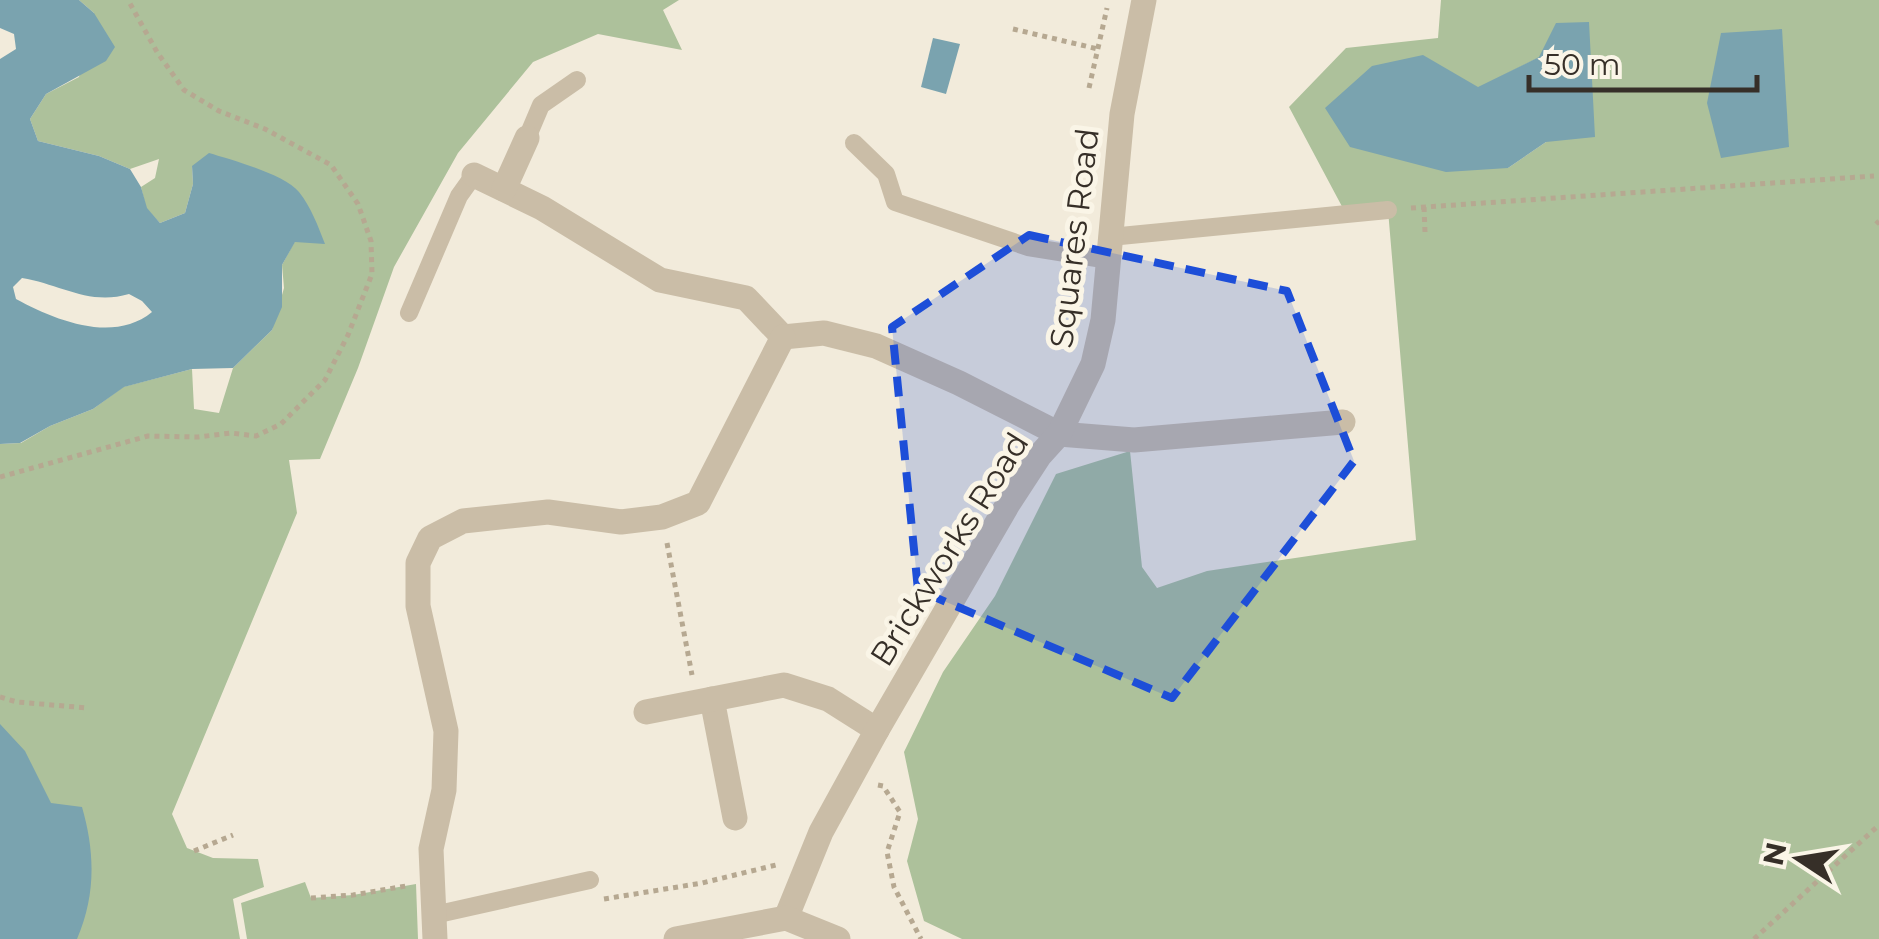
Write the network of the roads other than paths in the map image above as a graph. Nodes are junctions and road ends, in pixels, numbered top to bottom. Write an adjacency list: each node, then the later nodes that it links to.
1 (1144, 0): 8 (street, Squares Road)
2 (577, 80): 3 (lane)
3 (527, 138): 6 (street)
4 (854, 143): 8 (lane)
5 (474, 175): 6 (street); 9 (lane)
6 (504, 190): 10 (street)
7 (1388, 210): 8 (lane)
8 (1110, 248): 12 (street, Squares Road)
9 (409, 313)
10 (783, 337): 12 (street, Brickworks Road); 19 (street)
11 (1343, 422): 12 (street)
12 (1059, 434): 15 (street, Brickworks Road)
13 (704, 701): 14 (street); 15 (street); 16 (street)
14 (646, 712)
15 (877, 730): 18 (street, Brickworks Road)
16 (735, 818)
17 (590, 880): 19 (lane)
18 (786, 918): 20 (street); 21 (street)
19 (434, 927)
20 (676, 939)
21 (838, 939)

